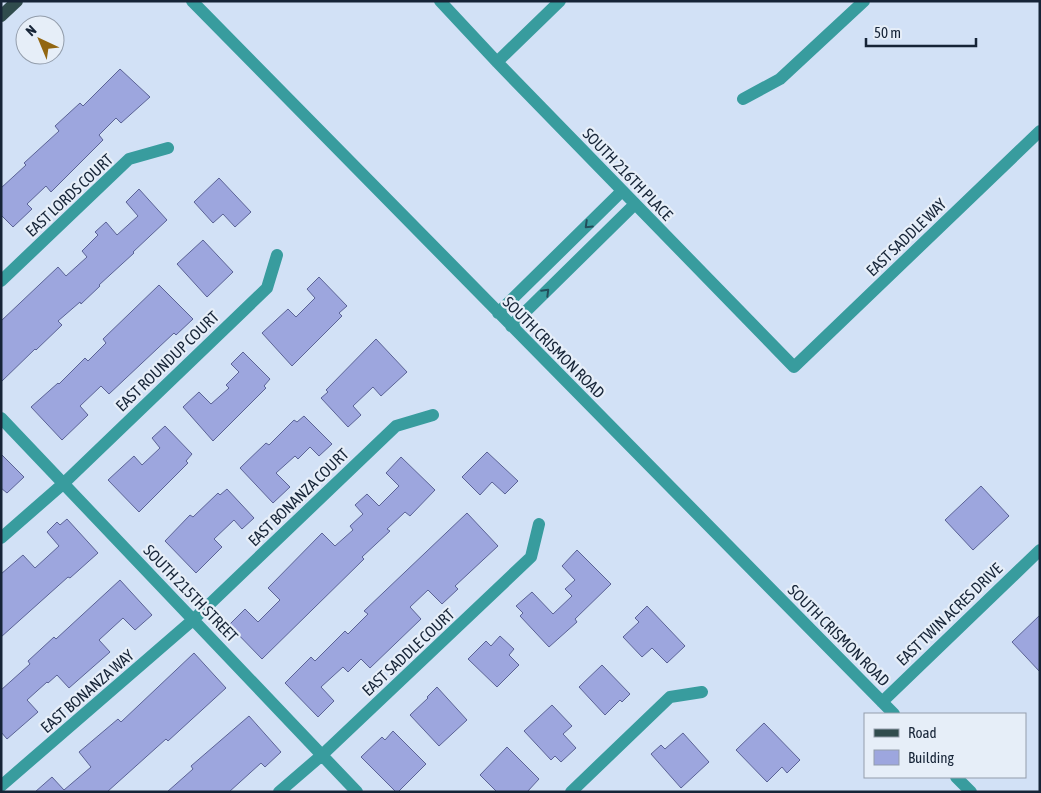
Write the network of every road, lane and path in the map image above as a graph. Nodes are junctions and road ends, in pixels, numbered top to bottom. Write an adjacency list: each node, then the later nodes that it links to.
1 (17, 1): 6 (main road)
2 (192, 1): 15 (street, SOUTH CRISMON ROAD)
3 (440, 1): 7 (street, SOUTH 216TH PLACE)
4 (560, 1): 7 (street)
5 (864, 1): 8 (street)
6 (1, 16)
7 (497, 62): 11 (street, SOUTH 216TH PLACE)
8 (743, 99)
9 (1040, 131): 17 (street, EAST SADDLE WAY)
10 (168, 148): 14 (street, EAST LORDS COURT)
11 (622, 191): 12 (street, SOUTH 216TH PLACE); 15 (street, one-way to 15)
12 (634, 204): 16 (street, one-way to 12); 17 (street, SOUTH 216TH PLACE)
13 (277, 255): 20 (street, EAST ROUNDUP COURT)
14 (1, 281)
15 (498, 313): 16 (street, SOUTH CRISMON ROAD)
16 (511, 326): 26 (street, SOUTH CRISMON ROAD)
17 (794, 367)
18 (433, 415): 24 (street, EAST BONANZA COURT)
19 (1, 418): 20 (street, SOUTH 215TH STREET)
20 (64, 483): 22 (street, EAST ROUNDUP COURT); 24 (street, SOUTH 215TH STREET)
21 (540, 524): 28 (street, EAST SADDLE COURT)
22 (1, 538)
23 (1040, 550): 26 (street, EAST TWIN ACRES DRIVE)
24 (194, 619): 28 (street, SOUTH 215TH STREET); 30 (street, EAST BONANZA WAY)
25 (702, 692): 33 (street)
26 (882, 702): 27 (street, SOUTH CRISMON ROAD)
27 (893, 713)
28 (322, 755): 31 (street, EAST SADDLE COURT); 32 (street, SOUTH 215TH STREET)
29 (957, 778): 34 (street)
30 (1, 786)
31 (279, 792)
32 (357, 792)
33 (571, 792)
34 (971, 792)

